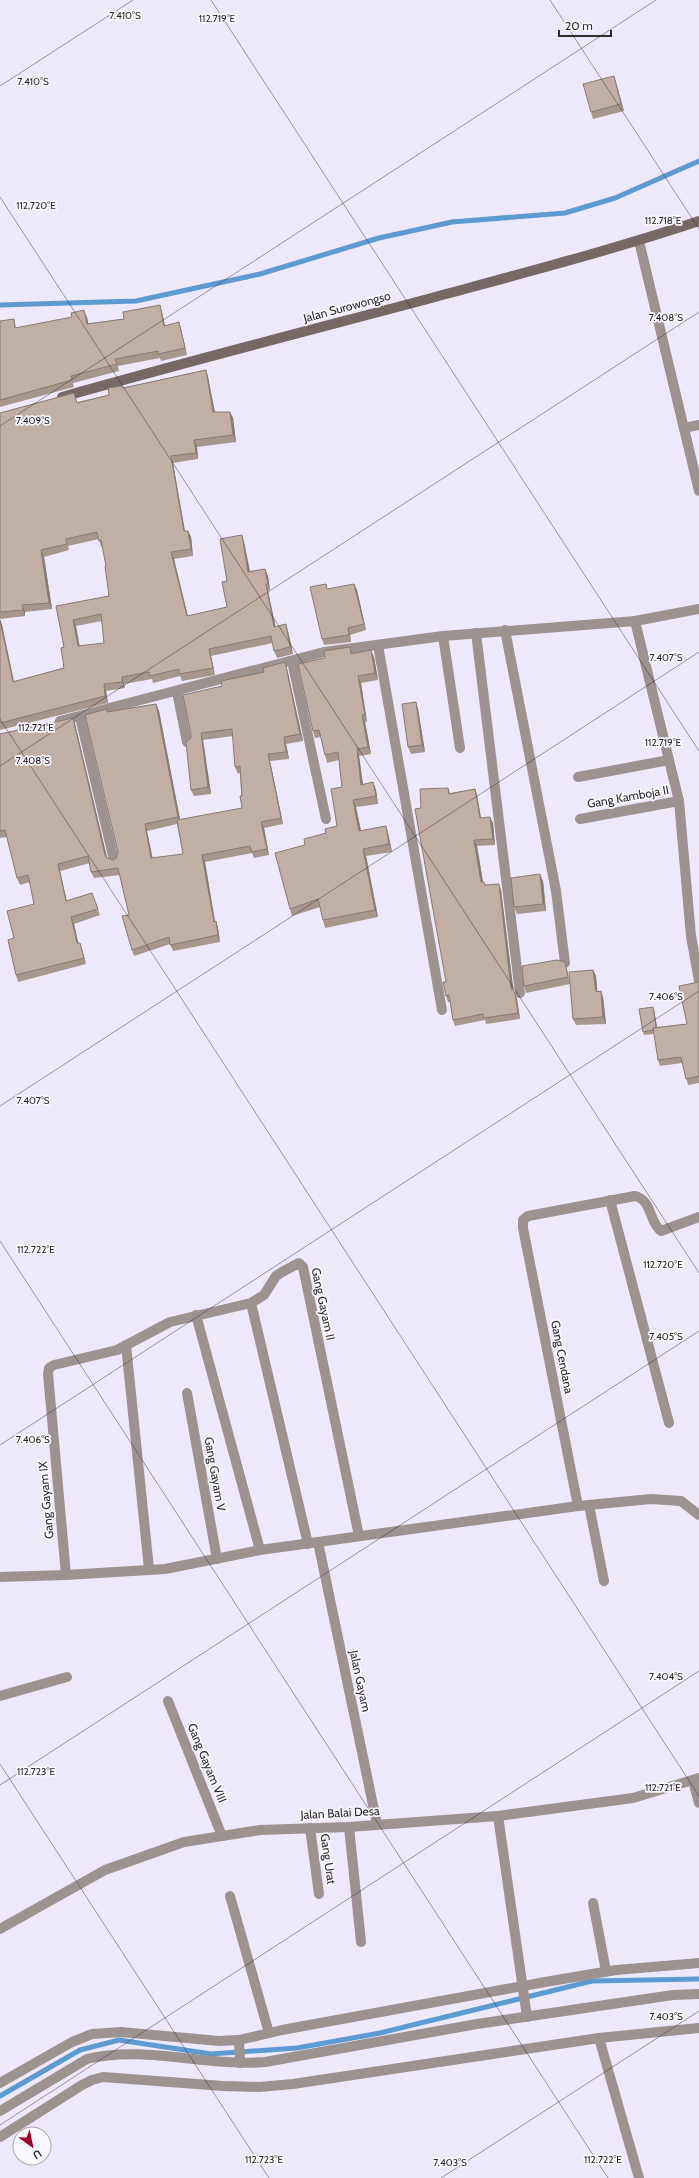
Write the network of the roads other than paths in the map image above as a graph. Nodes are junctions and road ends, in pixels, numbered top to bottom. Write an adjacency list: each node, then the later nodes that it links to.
1 (699, 220): 2 (street, Jalan Surowongso)
2 (639, 241): 3 (street, Jalan Surowongso); 5 (street)
3 (53, 399)
4 (699, 425): 5 (street)
5 (684, 428): 6 (street)
6 (699, 491)
7 (699, 609): 8 (street)
8 (635, 621): 9 (street); 19 (street)
9 (505, 630): 10 (street); 25 (street)
10 (476, 633): 11 (street); 28 (street)
11 (443, 636): 12 (street); 18 (street)
12 (378, 645): 13 (street); 29 (street)
13 (292, 661): 14 (street); 22 (street)
14 (177, 692): 15 (street); 17 (street)
15 (80, 717): 16 (street); 24 (street)
16 (51, 724)
17 (187, 742)
18 (460, 748)
19 (669, 760): 20 (street); 21 (street)
20 (578, 777)
21 (679, 801): 23 (street, Gang Kamboja II); 26 (street)
22 (326, 819)
23 (580, 819)
24 (114, 860)
25 (566, 963)
26 (698, 968): 27 (street)
27 (699, 981)
28 (520, 993)
29 (442, 1010)
30 (610, 1200): 31 (street); 37 (street); 39 (street, Gang Cendana)
31 (699, 1217)
32 (251, 1303): 33 (street, Gang Gayam II); 41 (street, Gang Gayam II); 43 (street)
33 (196, 1315): 34 (street, Gang Gayam II); 44 (street)
34 (126, 1345): 35 (street, Gang Gayam II); 46 (street)
35 (48, 1374): 47 (street, Gang Gayam IX)
36 (187, 1393): 45 (street, Gang Gayam V)
37 (669, 1423)
38 (589, 1505): 39 (street); 40 (street); 49 (street)
39 (578, 1506): 41 (street)
40 (699, 1515)
41 (359, 1536): 42 (street)
42 (318, 1542): 43 (street); 56 (street, Jalan Gayam)
43 (308, 1544): 44 (street)
44 (260, 1550): 45 (street)
45 (217, 1559): 46 (street)
46 (149, 1570): 47 (street)
47 (66, 1575): 48 (street)
48 (0, 1577)
49 (604, 1581)
50 (67, 1677): 51 (street)
51 (0, 1696)
52 (168, 1700): 59 (street, Gang Gayam VIII)
53 (696, 1779): 54 (street); 55 (street, Jalan Balai Desa)
54 (699, 1804)
55 (498, 1816): 56 (street, Jalan Balai Desa); 67 (street)
56 (377, 1824): 57 (street, Jalan Balai Desa)
57 (349, 1827): 58 (street, Jalan Balai Desa); 64 (street)
58 (310, 1828): 59 (street, Jalan Balai Desa); 60 (street, Gang Urat)
59 (222, 1836): 63 (street, Jalan Balai Desa)
60 (319, 1894)
61 (230, 1896): 71 (street)
62 (593, 1903): 66 (street)
63 (0, 1929)
64 (361, 1942)
65 (699, 1963): 66 (street)
66 (606, 1972): 67 (street)
67 (523, 1991): 69 (street); 71 (street)
68 (699, 1994): 69 (street)
69 (526, 2013): 74 (street)
70 (699, 2028): 72 (street)
71 (269, 2033): 73 (street)
72 (599, 2038): 77 (street); 78 (street)
73 (239, 2042): 74 (street); 75 (street)
74 (240, 2061): 76 (street)
75 (0, 2083)
76 (0, 2111)
77 (0, 2137)
78 (639, 2178)

